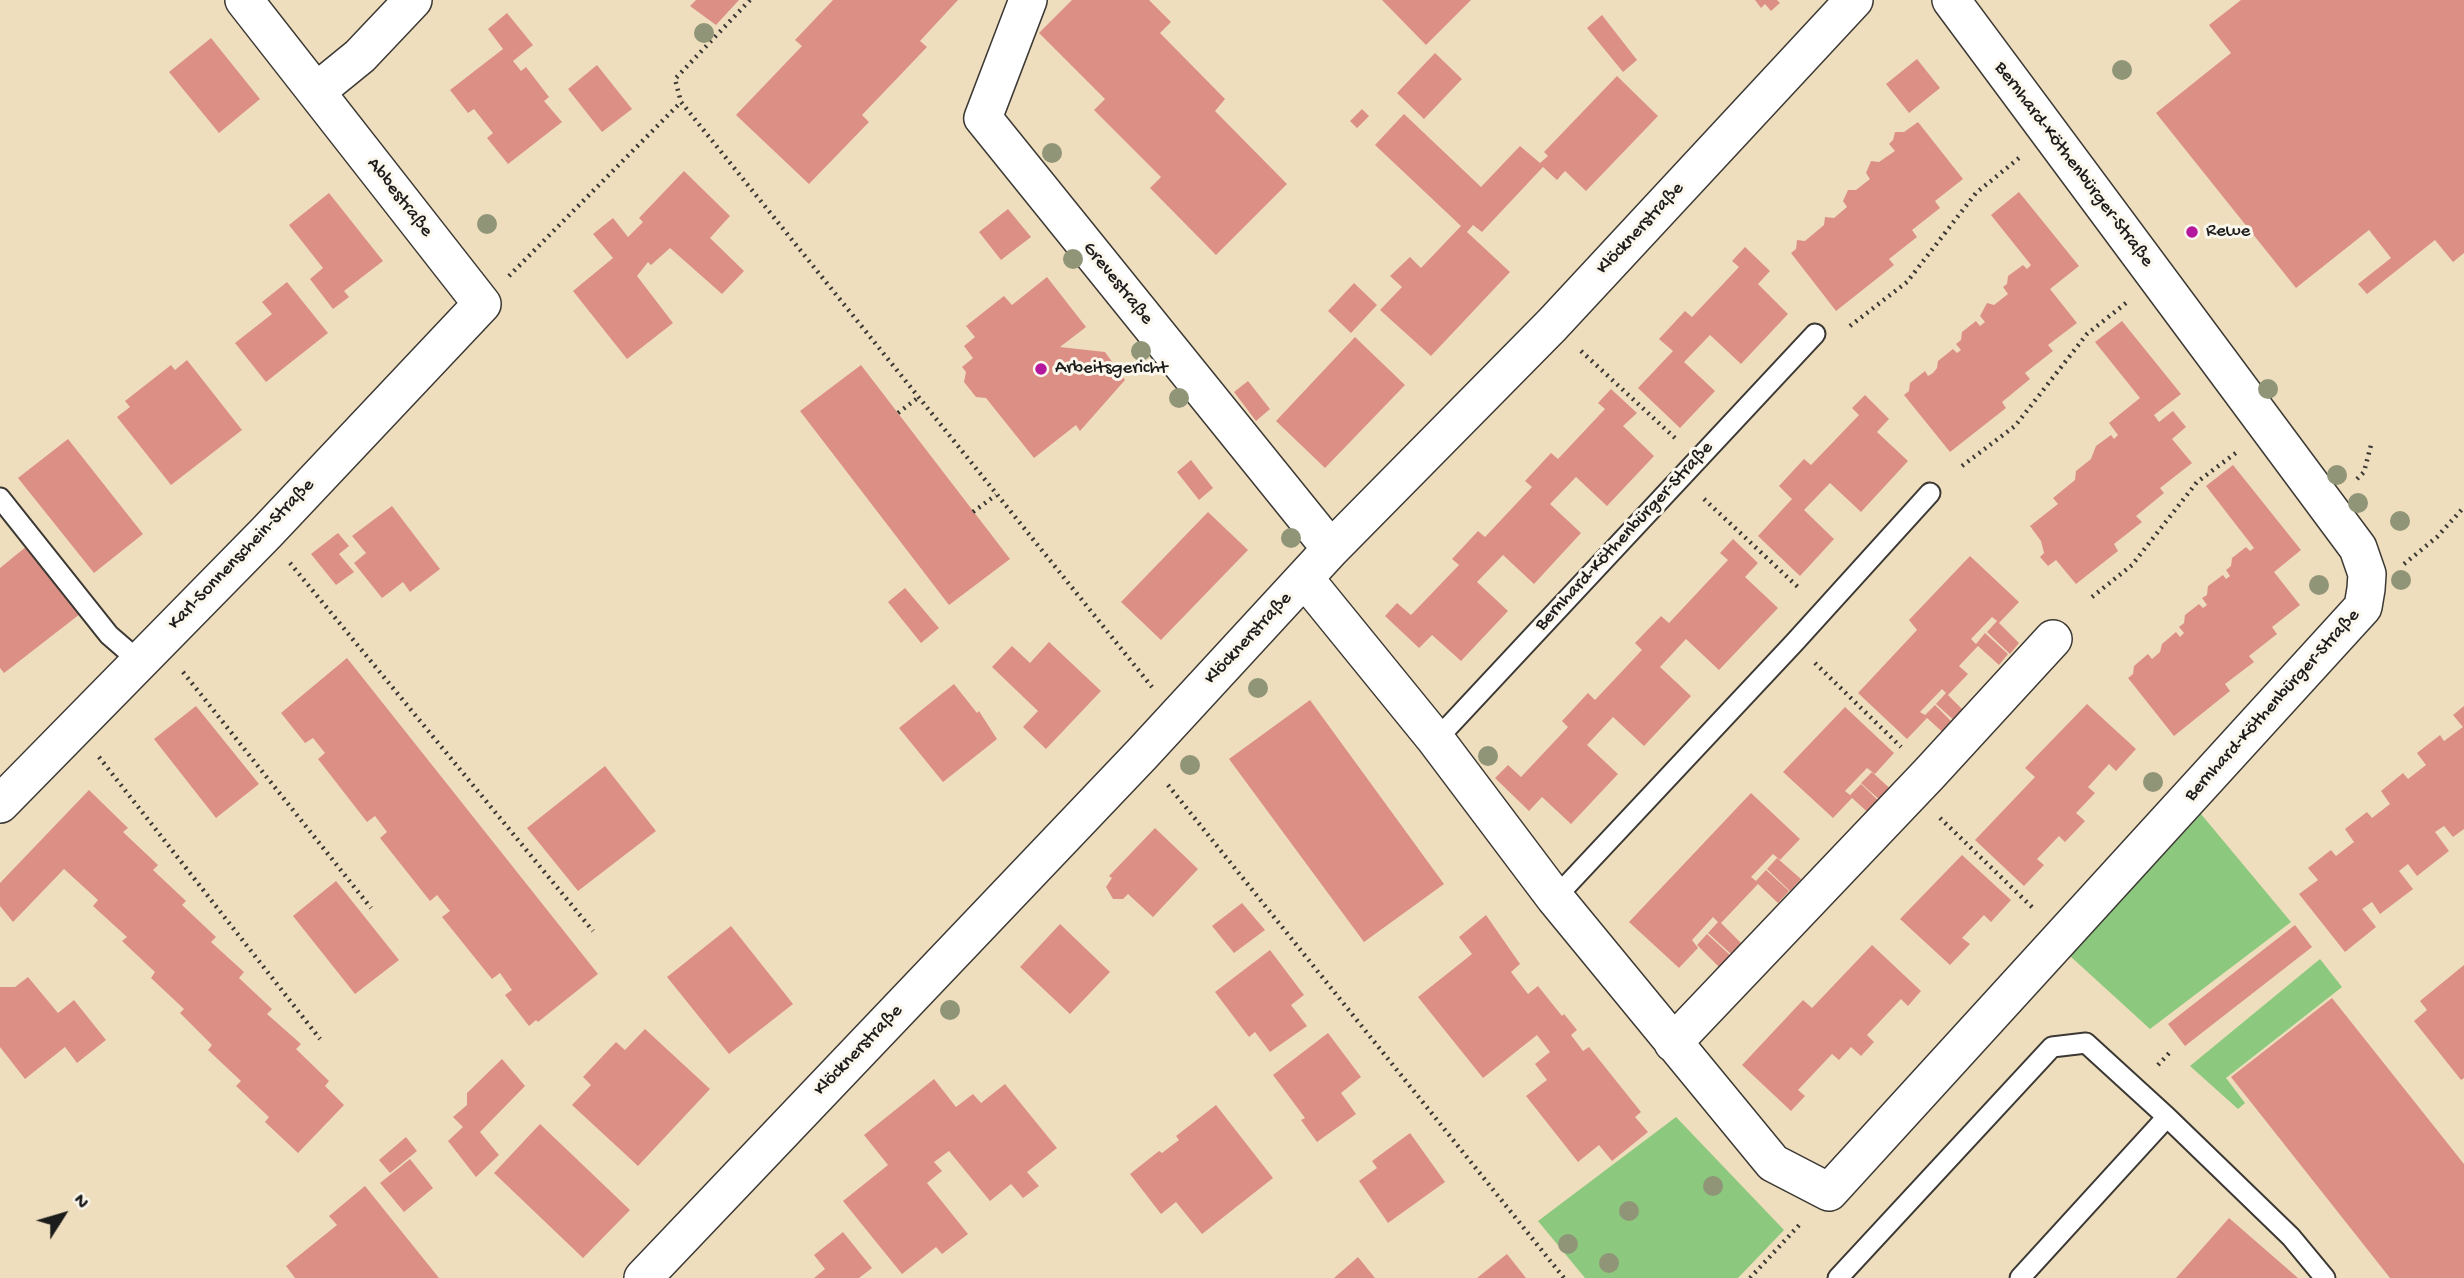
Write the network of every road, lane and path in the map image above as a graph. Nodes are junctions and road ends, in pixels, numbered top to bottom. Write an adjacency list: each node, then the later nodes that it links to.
1 (244, 0): 7 (street, Abbestraße)
2 (413, 0): 7 (street)
3 (750, 0): 8 (path)
4 (1028, 0): 27 (street, Grevestraße)
5 (1854, 0): 12 (street, Klöcknerstraße)
6 (1951, 0): 9 (street, Bernhard-Köthenbürger-Straße)
7 (317, 91): 11 (street, Abbestraße)
8 (681, 102): 11 (path); 15 (path)
9 (2050, 134): 10 (street, Bernhard-Köthenbürger-Straße); 13 (path)
10 (2158, 279): 17 (street, Bernhard-Köthenbürger-Straße); 19 (path)
11 (482, 304): 26 (street, Karl-Sonnenschein-Straße)
12 (1552, 325): 18 (path); 27 (street, Klöcknerstraße)
13 (1850, 326)
14 (1815, 334): 18 (lane, Bernhard-Köthenbürger-Straße)
15 (919, 397): 16 (path); 22 (path)
16 (898, 413)
17 (2268, 428): 28 (street, Bernhard-Köthenbürger-Straße); 30 (path)
18 (1698, 459): 20 (lane, Bernhard-Köthenbürger-Straße)
19 (1962, 466)
20 (1681, 476): 31 (path); 37 (lane, Bernhard-Köthenbürger-Straße)
21 (1930, 493): 31 (lane)
22 (996, 495): 25 (path); 35 (path)
23 (0, 498): 34 (lane)
24 (2464, 507): 28 (path)
25 (973, 512)
26 (265, 533): 34 (street, Karl-Sonnenschein-Straße); 43 (path)
27 (1331, 549): 29 (street, Klöcknerstraße)
28 (2367, 574): 44 (street, Bernhard-Köthenbürger-Straße)
29 (1305, 579): 35 (street, Klöcknerstraße); 37 (street)
30 (2092, 597)
31 (1823, 611): 33 (lane)
32 (2053, 639): 39 (street)
33 (1794, 643): 39 (path); 41 (lane)
34 (149, 651): 36 (street, Karl-Sonnenschein-Straße); 42 (path)
35 (1176, 718): 38 (street, Klöcknerstraße)
36 (75, 726): 40 (street, Karl-Sonnenschein-Straße); 45 (path)
37 (1436, 740): 41 (street)
38 (1142, 754): 49 (street, Klöcknerstraße); 50 (path)
39 (1921, 782): 44 (path); 46 (street)
40 (0, 804)
41 (1555, 898): 46 (street)
42 (370, 908)
43 (593, 932)
44 (2063, 938): 48 (street, Bernhard-Köthenbürger-Straße)
45 (320, 1040)
46 (1673, 1043): 48 (street)
47 (2166, 1117): 52 (lane); 53 (lane); 54 (lane)
48 (1829, 1192): 51 (path)
49 (643, 1278)
50 (1564, 1278)
51 (1750, 1278)
52 (1838, 1278)
53 (2020, 1278)
54 (2325, 1278)

